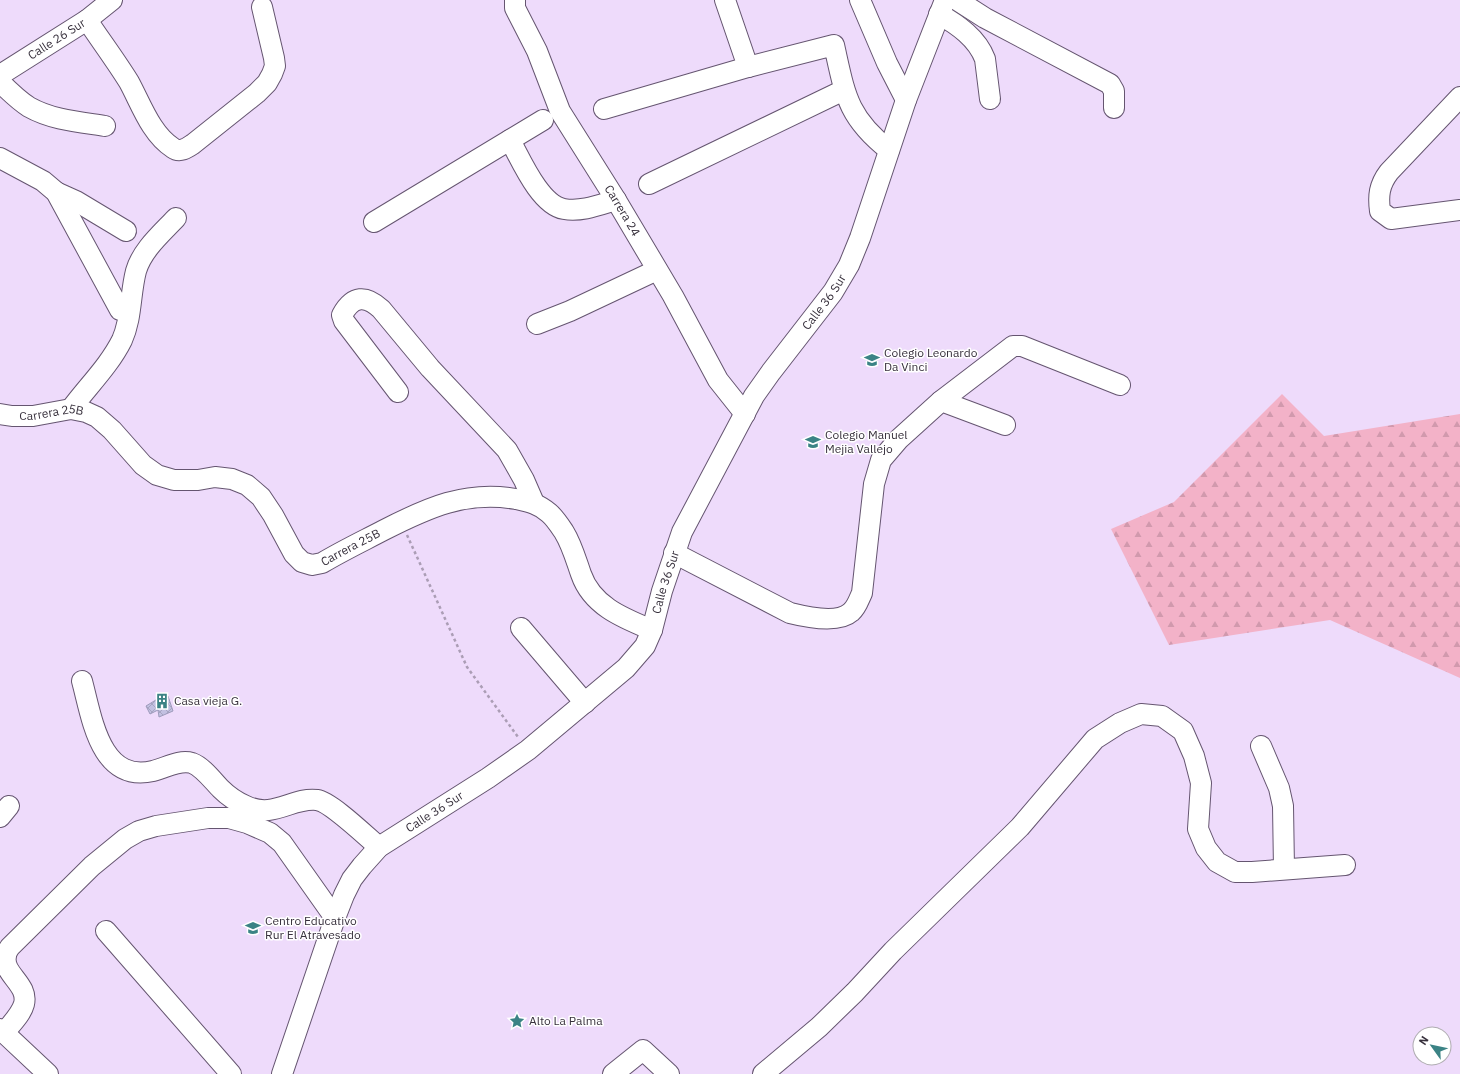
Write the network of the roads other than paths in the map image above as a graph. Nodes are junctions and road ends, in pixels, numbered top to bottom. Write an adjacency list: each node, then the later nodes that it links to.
1 (112, 0): 8 (street, Calle 26 Sur)
2 (515, 0): 25 (street, Carrera 24)
3 (725, 0): 9 (street)
4 (860, 0): 15 (street)
5 (958, 0): 16 (street)
6 (262, 7): 8 (street)
7 (942, 7): 14 (street); 15 (street, Calle 36 Sur)
8 (87, 20): 10 (street, Calle 26 Sur)
9 (748, 67): 12 (street); 17 (street)
10 (0, 75)
11 (0, 82): 19 (street)
12 (844, 90): 21 (street); 23 (street)
13 (1460, 97): 26 (street)
14 (990, 99)
15 (906, 100): 21 (street, Calle 36 Sur)
16 (1114, 108)
17 (604, 109)
18 (542, 120): 20 (street)
19 (105, 126)
20 (510, 140): 25 (street); 28 (street)
21 (889, 150): 38 (street, Calle 36 Sur)
22 (0, 158): 24 (street)
23 (649, 184)
24 (56, 192): 29 (street); 31 (street)
25 (616, 200): 30 (street, Carrera 24)
26 (1460, 210)
27 (176, 218): 36 (street)
28 (374, 222)
29 (126, 230)
30 (657, 270): 32 (street); 38 (street, Carrera 24)
31 (120, 310)
32 (537, 324)
33 (1120, 385): 35 (street)
34 (398, 392): 40 (street)
35 (941, 401): 39 (street); 41 (street)
36 (71, 409): 37 (street, Carrera 25B); 40 (street, Carrera 25B)
37 (0, 414)
38 (745, 414): 41 (street, Calle 36 Sur)
39 (1005, 425)
40 (534, 503): 43 (street, Carrera 25B)
41 (674, 553): 43 (street, Calle 36 Sur)
42 (521, 628): 45 (street)
43 (652, 630): 45 (street, Calle 36 Sur)
44 (82, 681): 47 (street)
45 (585, 703): 47 (street, Calle 36 Sur)
46 (1261, 746): 49 (street)
47 (380, 847): 50 (street, Calle 36 Sur)
48 (1345, 864): 49 (street)
49 (1284, 870): 58 (street)
50 (335, 918): 52 (street); 55 (street, Calle 36 Sur)
51 (106, 931): 54 (street)
52 (2, 1031): 53 (street)
53 (48, 1074)
54 (231, 1074)
55 (282, 1074)
56 (613, 1074): 57 (street)
57 (670, 1074)
58 (763, 1074)

